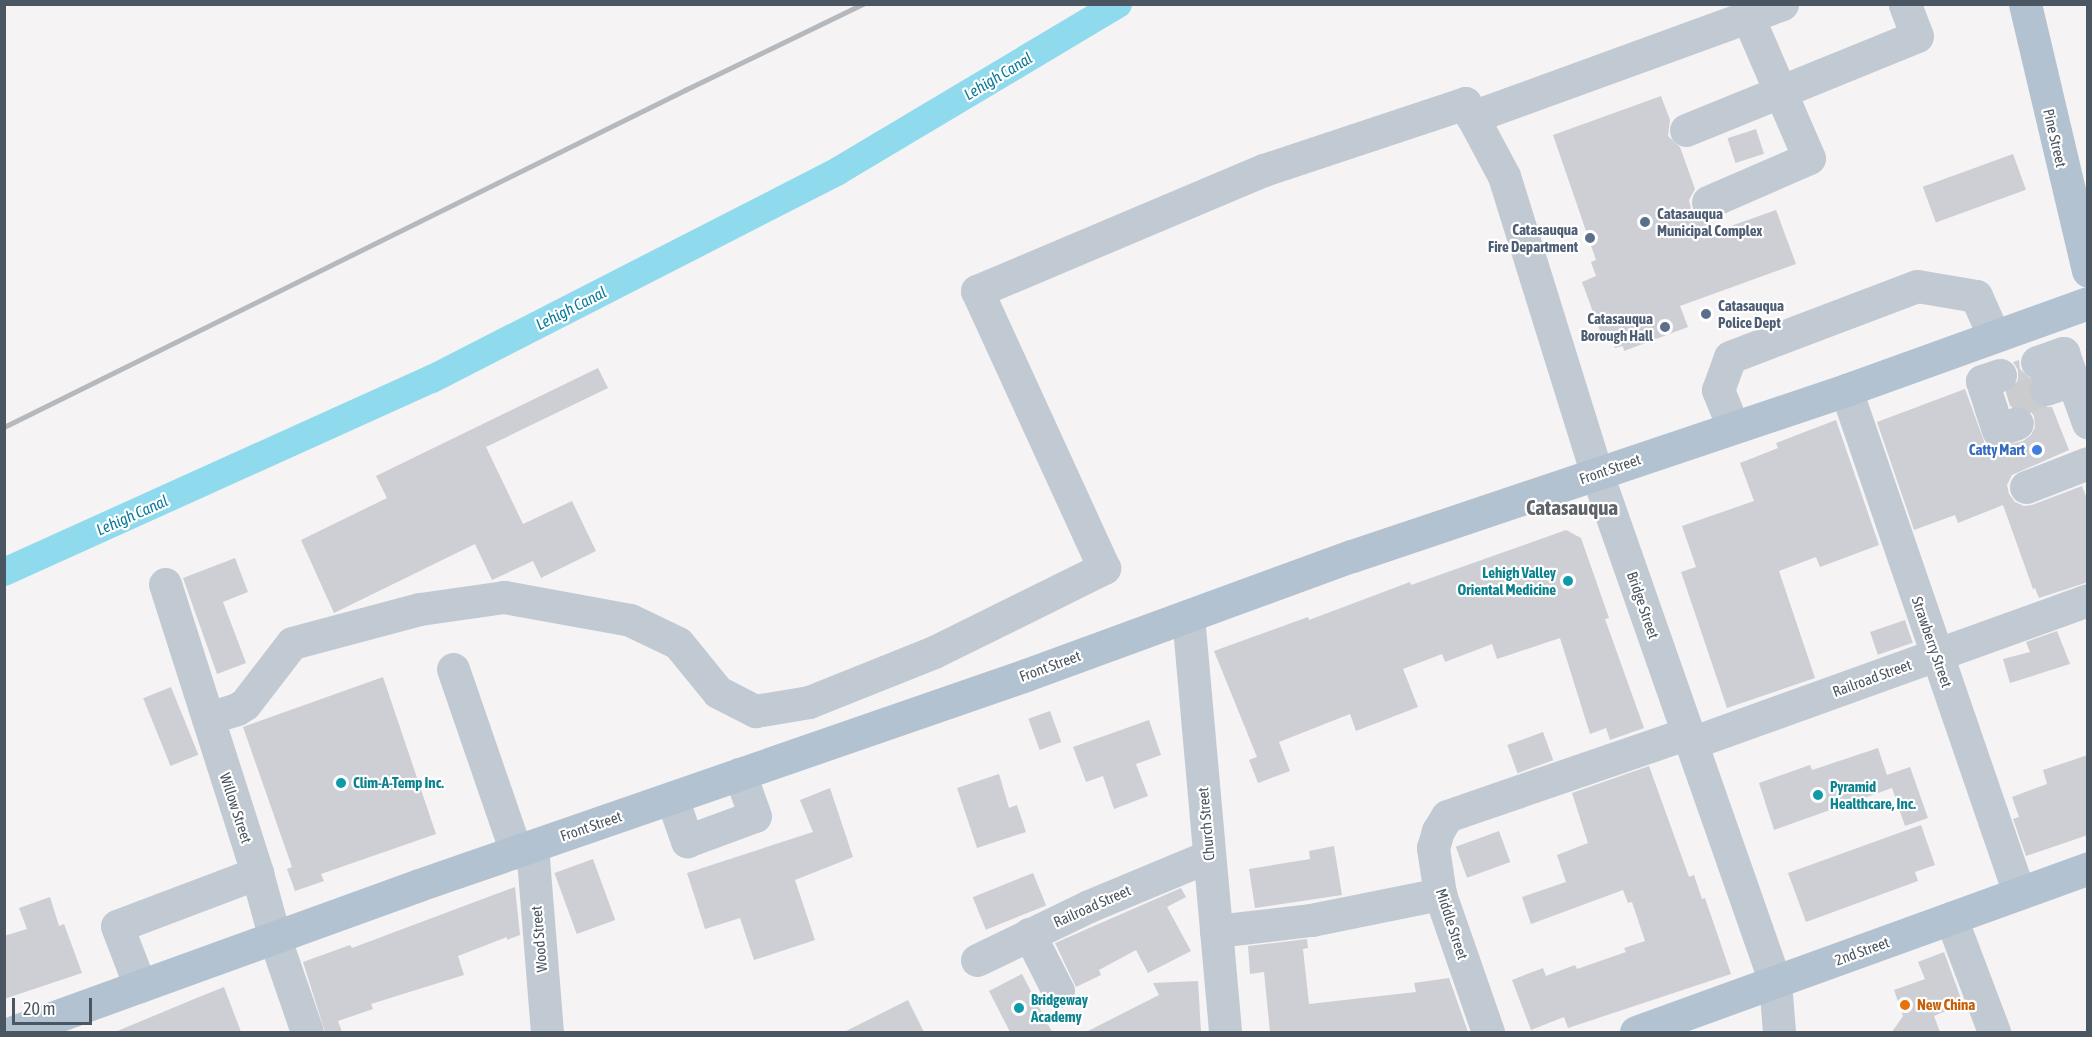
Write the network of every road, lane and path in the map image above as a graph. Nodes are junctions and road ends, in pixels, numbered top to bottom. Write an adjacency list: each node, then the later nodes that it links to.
1 (1782, 4): 4 (street)
2 (1905, 4): 5 (street)
3 (2025, 4): 9 (main road, Pine Street)
4 (1747, 15): 5 (street); 6 (street)
5 (1783, 92): 7 (street); 8 (street)
6 (1472, 117): 16 (street, Bridge Street); 23 (street)
7 (1686, 130)
8 (1708, 202)
9 (2088, 270)
10 (2088, 303): 11 (main road, Front Street)
11 (1982, 341): 12 (main road, Front Street); 13 (street); 14 (street)
12 (1846, 390): 14 (main road, Front Street); 21 (street, Strawberry Street)
13 (2000, 398)
14 (1733, 427): 16 (main road, Front Street)
15 (2088, 463): 17 (street)
16 (1597, 474): 20 (main road, Front Street); 24 (street, Bridge Street)
17 (2026, 486)
18 (165, 584): 23 (street, Willow Street)
19 (2088, 600): 21 (street, Railroad Street)
20 (1188, 616): 25 (main road, Front Street); 29 (street, Church Street)
21 (1936, 655): 24 (street, Railroad Street); 32 (street, Strawberry Street)
22 (453, 669): 28 (street, Wood Street)
23 (208, 718): 31 (street, Willow Street)
24 (1689, 738): 27 (street, Railroad Street); 39 (street, Bridge Street)
25 (740, 774): 26 (main road, Front Street); 26 (street)
26 (672, 798): 28 (main road, Front Street)
27 (1447, 816): 33 (street, Middle Street)
28 (524, 849): 37 (main road, Front Street); 44 (street, Wood Street)
29 (1209, 856): 35 (street, Church Street); 36 (street, Railroad Street)
30 (2088, 868): 32 (main road, 2nd Street)
31 (257, 873): 37 (street, Willow Street); 40 (street)
32 (2019, 893): 34 (main road, 2nd Street)
33 (1440, 894): 35 (street); 46 (street, Middle Street)
34 (1951, 918): 39 (main road, 2nd Street); 49 (street)
35 (1216, 931): 45 (street, Church Street)
36 (1029, 934): 38 (street, Railroad Street); 41 (street)
37 (275, 939): 40 (main road, Front Street); 43 (street, Willow Street)
38 (977, 960)
39 (1775, 982): 47 (main road, 2nd Street); 48 (street, Bridge Street)
40 (140, 986): 42 (main road, Front Street)
41 (1058, 991)
42 (13, 1032)
43 (307, 1032)
44 (547, 1032)
45 (1225, 1032)
46 (1488, 1032)
47 (1636, 1032)
48 (1779, 1032)
49 (1994, 1032)

